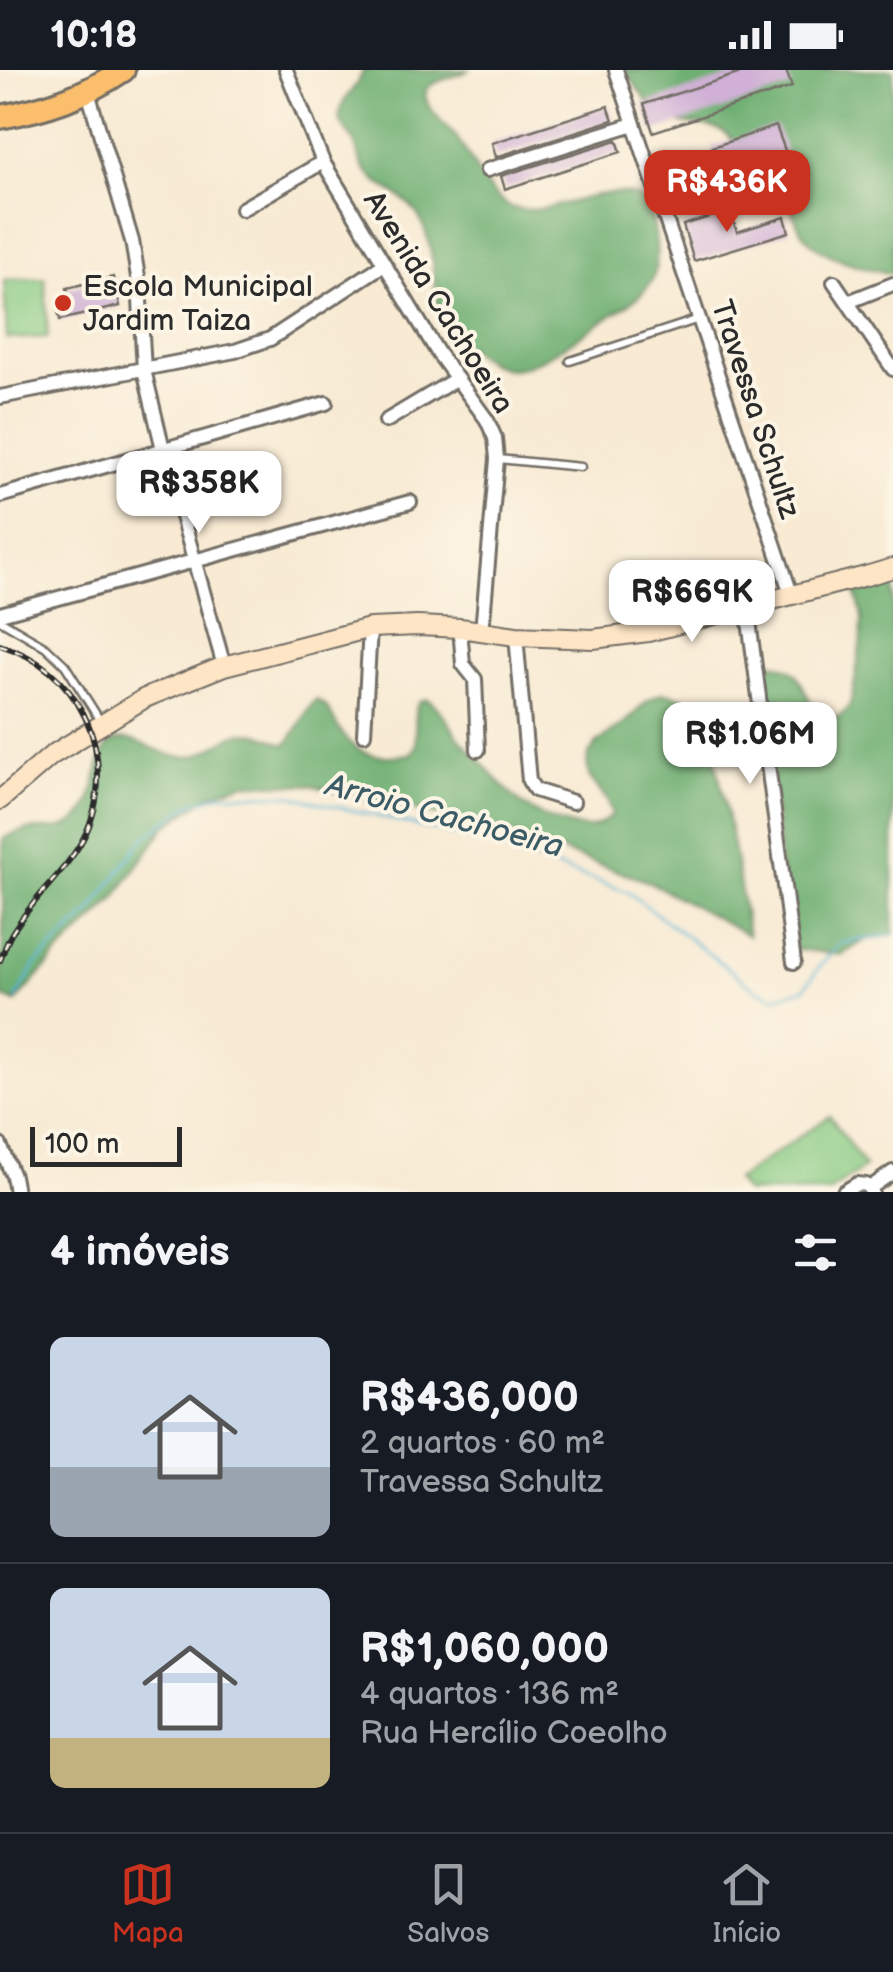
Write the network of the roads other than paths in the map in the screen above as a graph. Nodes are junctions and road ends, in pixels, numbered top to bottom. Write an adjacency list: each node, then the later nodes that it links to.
1 (123, 70): 4 (highway)
2 (286, 70): 7 (street, Avenida Cachoeira)
3 (616, 70): 6 (street, Travessa Schultz)
4 (88, 92): 5 (highway); 17 (street)
5 (0, 117)
6 (634, 124): 8 (street); 14 (street, Travessa Schultz)
7 (323, 162): 9 (street); 10 (street, Avenida Cachoeira)
8 (487, 170)
9 (242, 209)
10 (383, 265): 17 (street); 18 (street, Avenida Cachoeira)
11 (834, 282): 13 (street)
12 (893, 284): 13 (street)
13 (848, 302): 16 (street)
14 (700, 318): 15 (lane); 29 (street, Travessa Schultz)
15 (570, 361)
16 (891, 362)
17 (144, 370): 19 (street); 22 (street)
18 (456, 379): 21 (street); 23 (street, Avenida Cachoeira)
19 (0, 397)
20 (326, 402): 22 (street)
21 (386, 421)
22 (164, 449): 25 (street); 27 (street)
23 (497, 459): 24 (lane); 34 (street, Avenida Cachoeira)
24 (581, 467)
25 (0, 496)
26 (410, 502): 27 (street)
27 (195, 560): 31 (street); 36 (street)
28 (893, 568): 29 (main road)
29 (791, 594): 30 (main road)
30 (747, 606): 35 (main road); 42 (street)
31 (0, 617): 37 (lane)
32 (370, 628): 33 (main road); 36 (main road); 38 (street)
33 (460, 628): 34 (main road); 39 (street)
34 (482, 631): 35 (main road)
35 (516, 636): 41 (street)
36 (224, 666): 37 (main road)
37 (102, 723): 40 (main road)
38 (364, 734)
39 (478, 750)
40 (0, 800)
41 (573, 802)
42 (794, 962)
43 (0, 1145): 46 (street)
44 (893, 1172): 45 (street)
45 (868, 1188): 47 (street)
46 (16, 1192)
47 (844, 1192)

